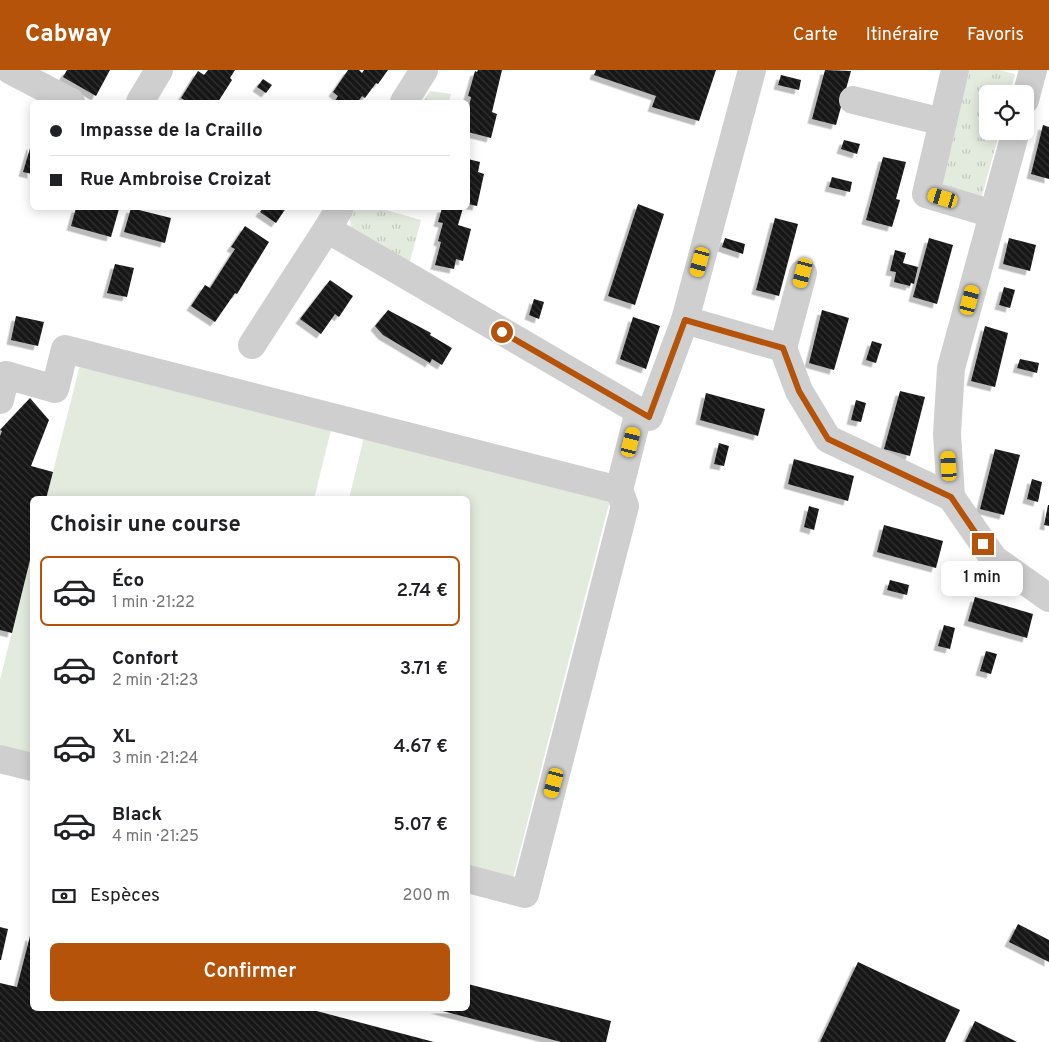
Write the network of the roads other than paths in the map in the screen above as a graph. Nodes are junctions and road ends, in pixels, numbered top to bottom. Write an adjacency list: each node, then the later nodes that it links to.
1 (10, 70): 8 (street)
2 (159, 70): 9 (street)
3 (424, 70): 10 (street)
4 (752, 70): 17 (street)
5 (955, 70): 12 (street)
6 (1031, 70): 7 (street)
7 (1028, 85)
8 (67, 100)
9 (141, 100)
10 (405, 100)
11 (853, 100): 12 (street)
12 (943, 122): 14 (street)
13 (1014, 140): 14 (street)
14 (993, 214): 23 (street)
15 (333, 218): 18 (street); 21 (street)
16 (803, 273): 19 (street)
17 (685, 320): 19 (street); 21 (street)
18 (252, 345)
19 (783, 348): 23 (street)
20 (0, 400): 22 (street)
21 (639, 411): 22 (street)
22 (619, 490): 27 (street)
23 (951, 497): 24 (street)
24 (1049, 598)
25 (0, 759): 26 (street)
26 (30, 766)
27 (470, 880)

